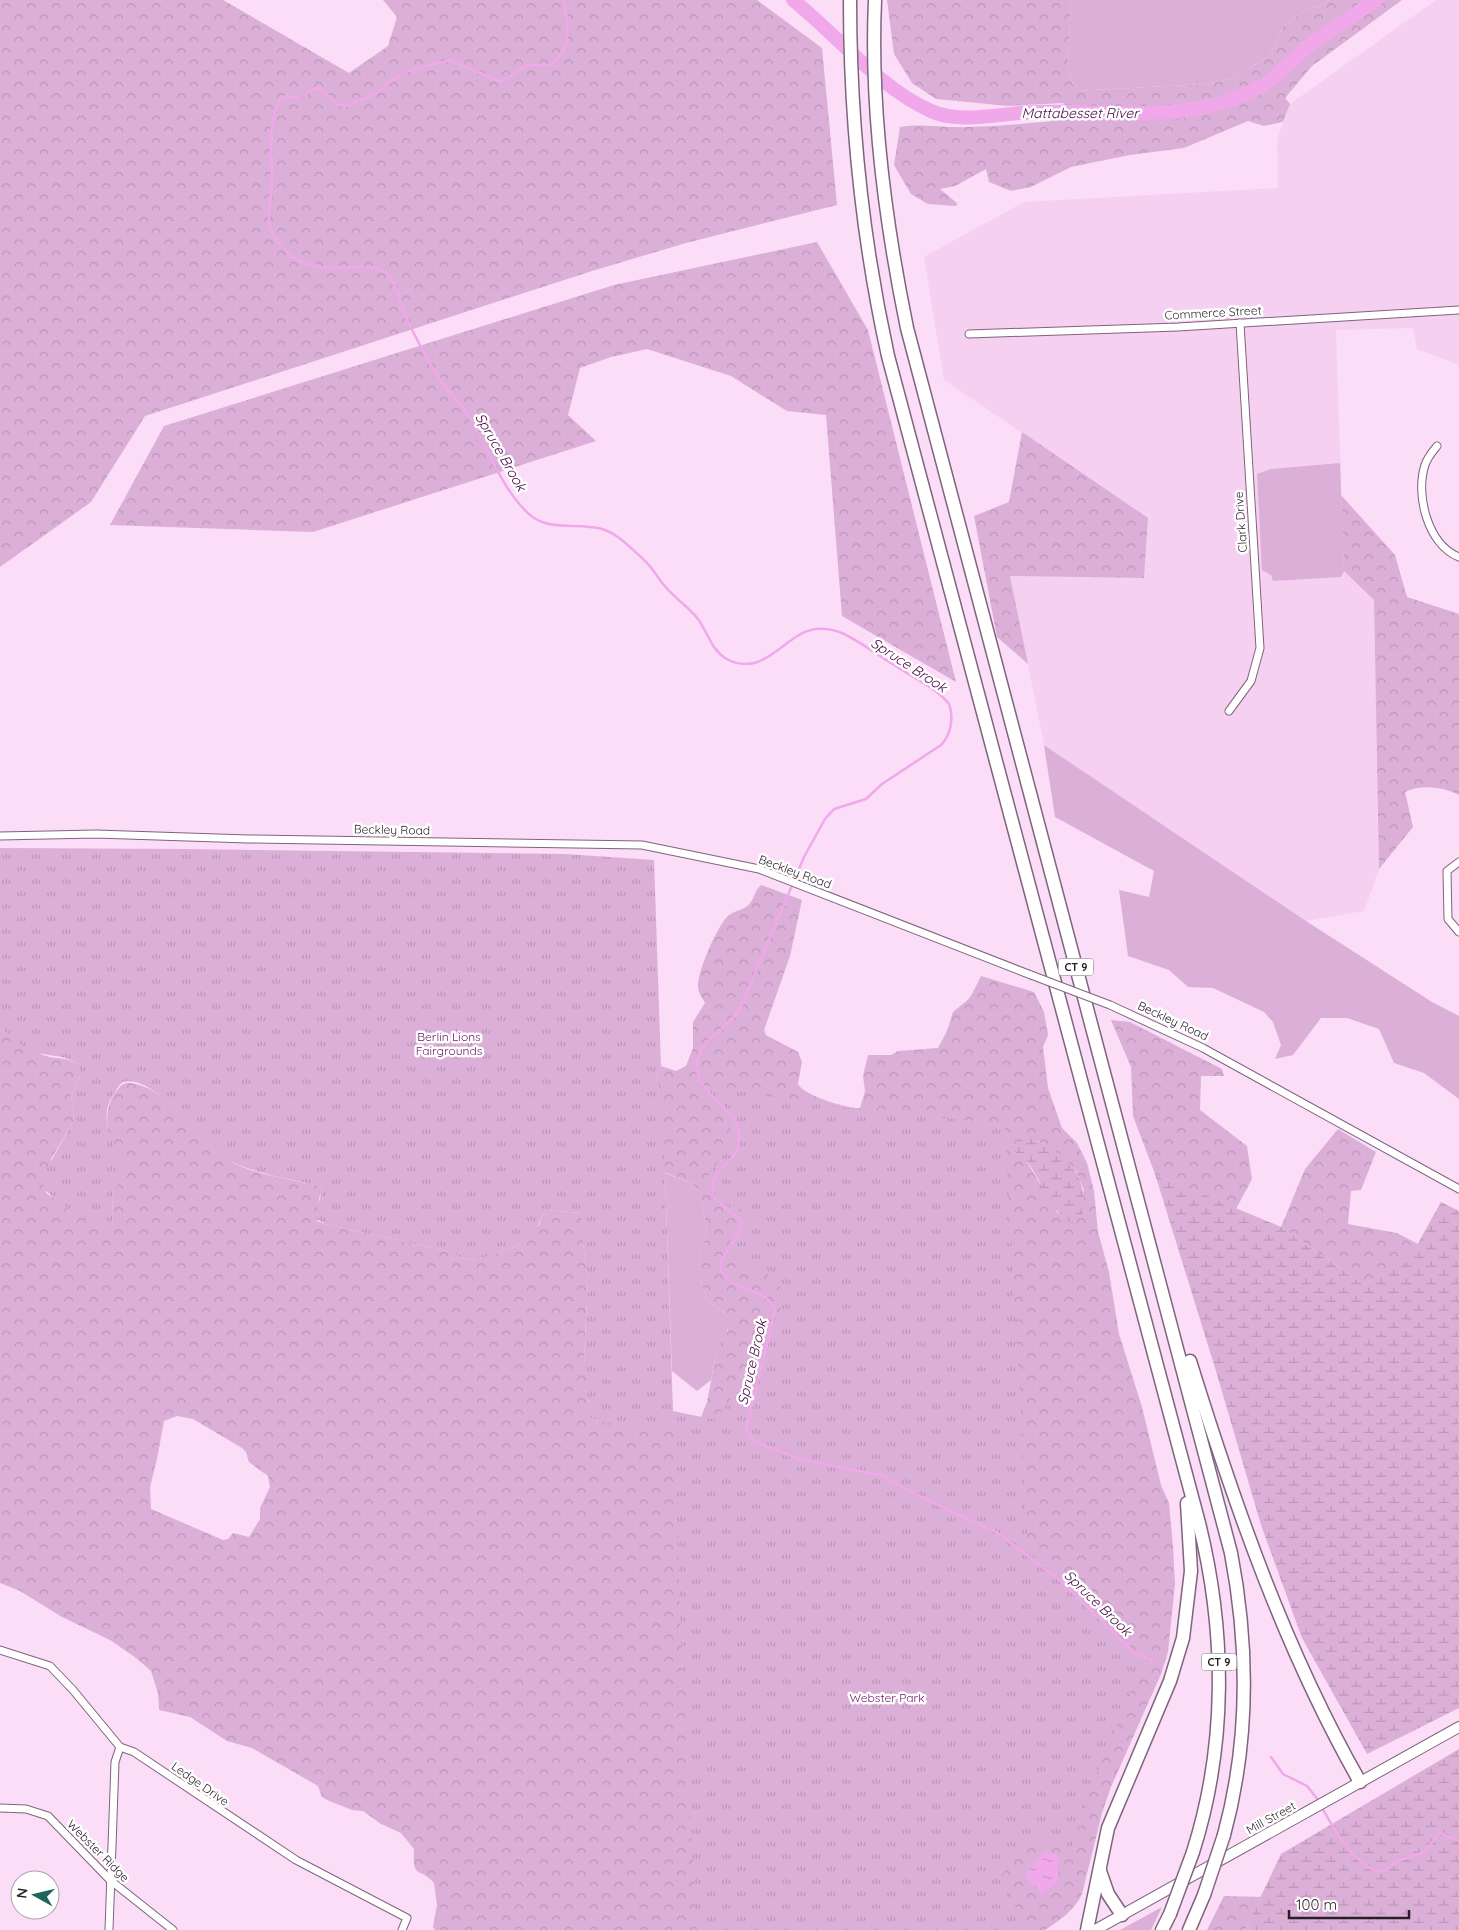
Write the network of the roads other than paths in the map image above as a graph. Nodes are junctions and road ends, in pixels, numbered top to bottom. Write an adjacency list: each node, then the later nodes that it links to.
1 (850, 0): 14 (highway, CT 9)
2 (875, 0): 13 (highway, CT 9)
3 (1459, 310): 4 (street, Commerce Street)
4 (1240, 323): 5 (street, Commerce Street); 8 (street, Clark Drive)
5 (969, 334)
6 (1438, 446): 7 (street)
7 (1459, 556)
8 (1229, 711)
9 (0, 836): 12 (street, Beckley Road, bridge)
10 (1459, 862): 11 (street)
11 (1459, 932)
12 (1459, 1189)
13 (1172, 1326): 18 (highway); 29 (highway, CT 9, bridge)
14 (1186, 1473): 20 (highway); 28 (highway, CT 9, bridge)
15 (0, 1650): 17 (street, Ledge Drive)
16 (1459, 1727): 18 (main road, Mill Street)
17 (120, 1747): 21 (street); 25 (street, Ledge Drive)
18 (1360, 1782): 22 (main road, Mill Street)
19 (0, 1808): 21 (street, Webster Ridge)
20 (1099, 1864): 22 (highway); 26 (highway)
21 (110, 1880): 23 (street); 24 (street, Webster Ridge)
22 (1122, 1915): 27 (main road, Mill Street)
23 (109, 1930)
24 (173, 1930)
25 (402, 1930)
26 (1087, 1930)
27 (1095, 1930)
28 (1162, 1930)
29 (1189, 1930)

